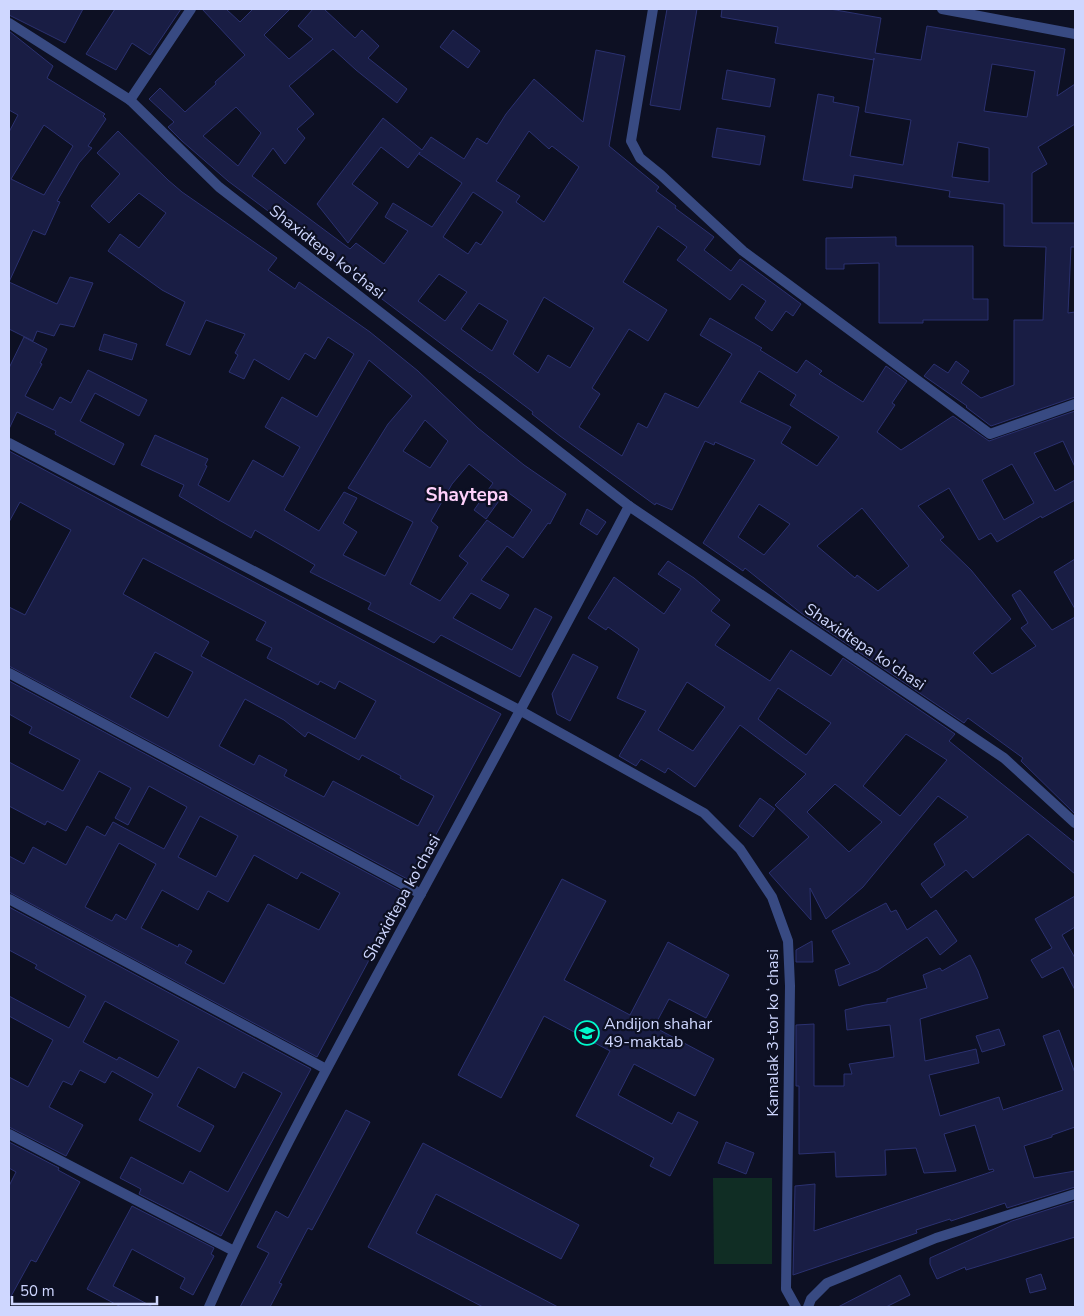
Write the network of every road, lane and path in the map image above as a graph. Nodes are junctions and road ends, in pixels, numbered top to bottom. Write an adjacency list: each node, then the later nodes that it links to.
1 (191, 9): 6 (street)
2 (653, 9): 7 (street)
3 (942, 9): 5 (street)
4 (9, 23): 6 (street, Shaxidtepa ko'chasi)
5 (1075, 34)
6 (130, 100): 9 (street, Shaxidtepa ko'chasi)
7 (1075, 404)
8 (9, 443): 11 (street, Kamalak 3-tor koʻchasi)
9 (629, 506): 11 (street, Shaxidtepa ko'chasi); 12 (street, Shaxidtepa ko'chasi)
10 (9, 673): 13 (street)
11 (521, 711): 13 (street, Shaxidtepa ko'chasi); 20 (street, Kamalak 3-tor koʻchasi)
12 (1075, 823)
13 (421, 894): 15 (street, Shaxidtepa ko'chasi)
14 (9, 899): 15 (street)
15 (326, 1069): 18 (street, Shaxidtepa ko'chasi)
16 (9, 1134): 18 (street)
17 (1075, 1194): 21 (street)
18 (234, 1251): 19 (street, Shaxidtepa ko'chasi)
19 (209, 1307)
20 (796, 1307)
21 (808, 1307)

